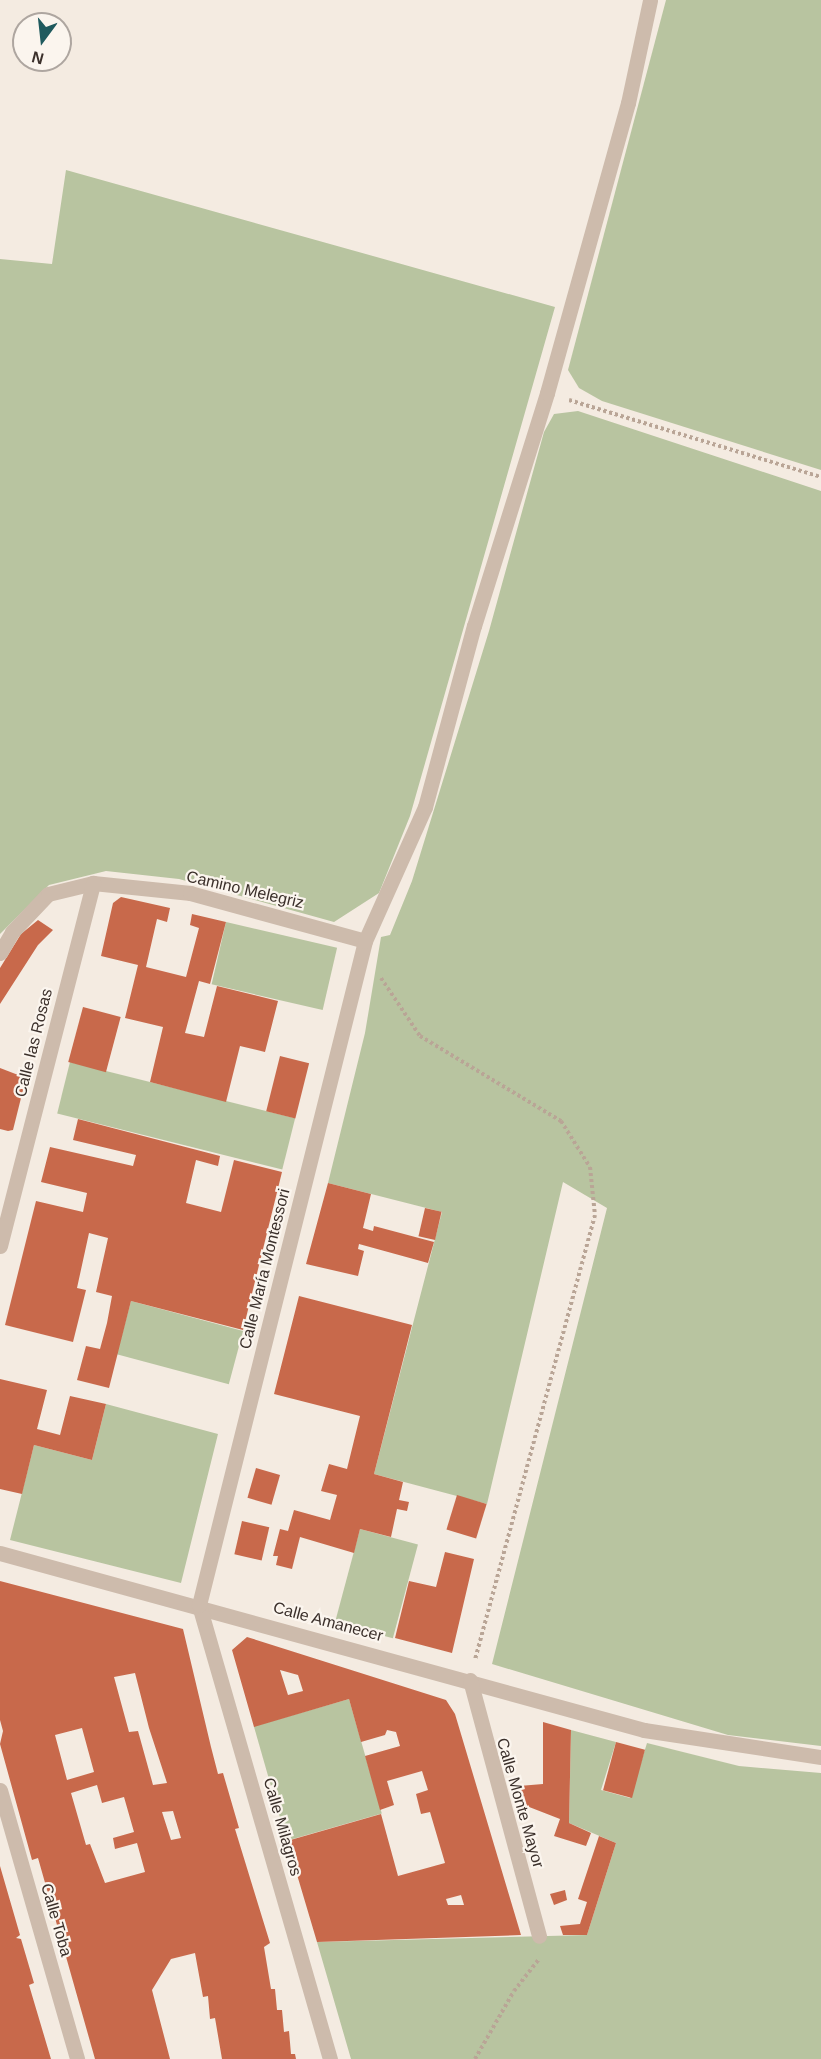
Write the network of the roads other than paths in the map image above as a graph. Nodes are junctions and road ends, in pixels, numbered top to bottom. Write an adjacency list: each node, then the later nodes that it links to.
1 (650, 0): 3 (street, Calle María Montessori)
2 (93, 883): 3 (street, Camino Melegriz); 4 (street, Camino Melegriz); 5 (street, Calle las Rosas)
3 (365, 941): 7 (street, Calle María Montessori)
4 (0, 953)
5 (0, 1246)
6 (0, 1553): 7 (street, Calle Amanecer)
7 (199, 1605): 8 (street, Calle Amanecer); 13 (street, Calle Milagros)
8 (470, 1680): 9 (street, Calle Amanecer); 11 (street, Calle Monte Mayor)
9 (821, 1757)
10 (0, 1790): 12 (street, Calle Toba)
11 (539, 1936)
12 (77, 2059)
13 (330, 2059)

